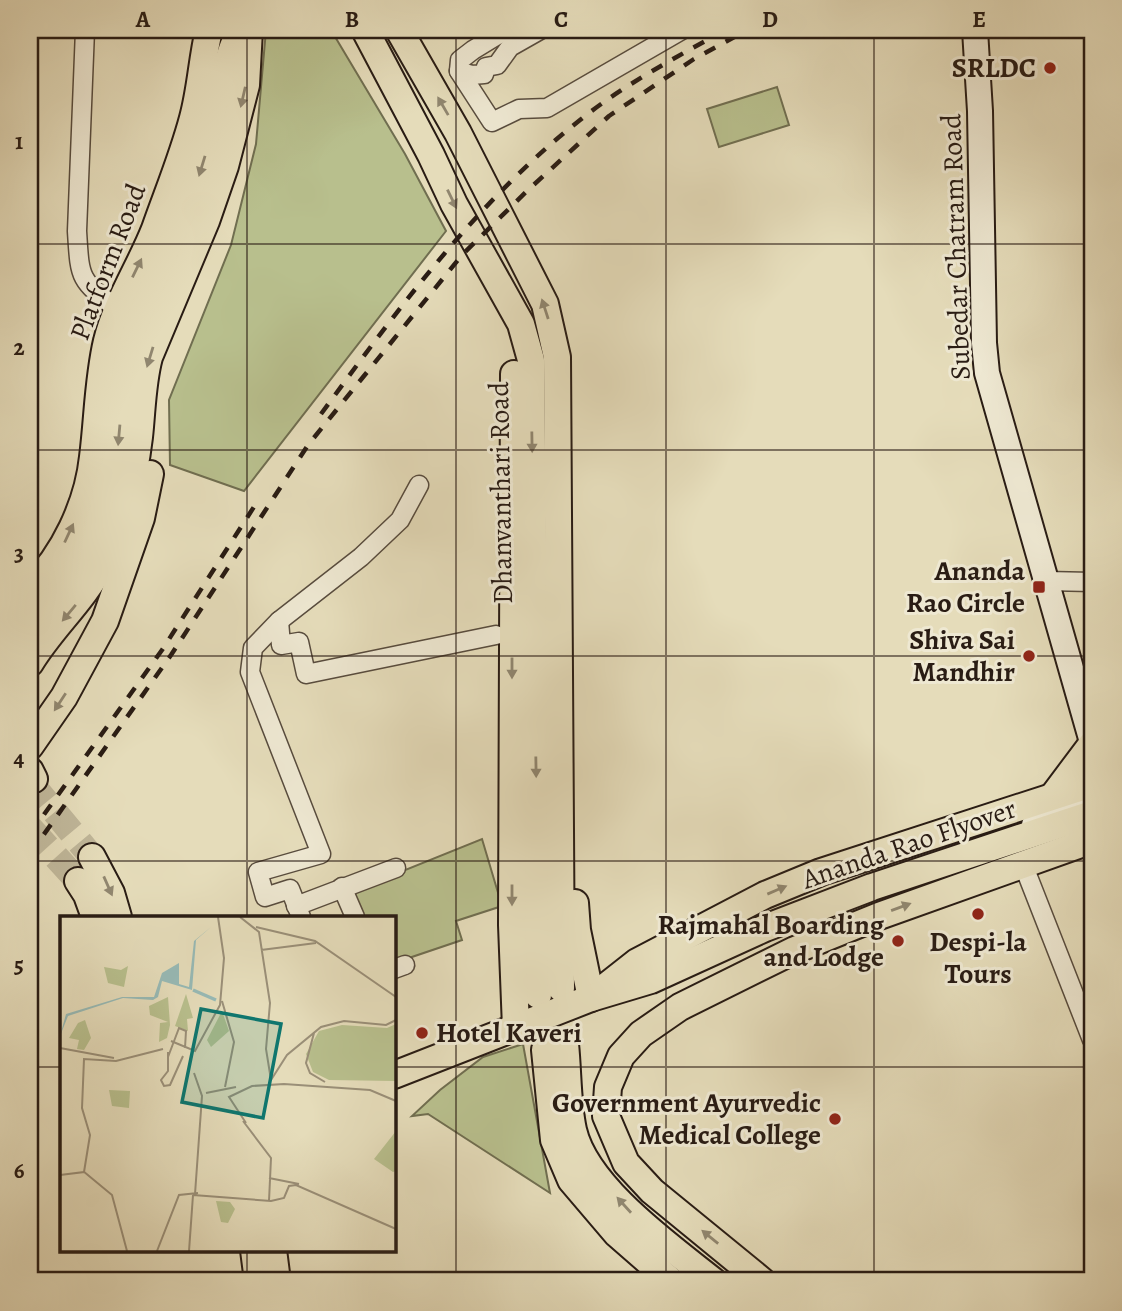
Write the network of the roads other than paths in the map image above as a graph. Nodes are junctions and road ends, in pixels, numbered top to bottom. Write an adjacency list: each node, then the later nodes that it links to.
1 (85, 30): 13 (street)
2 (209, 30): 13 (main road, Platform Road, one-way to 2)
3 (240, 30): 19 (main road, one-way to 19)
4 (249, 30): 14 (main road, one-way to 14)
5 (365, 30): 12 (main road, Dhanvanthari Road, one-way to 12)
6 (399, 30): 41 (main road, one-way to 6)
7 (506, 30): 11 (street)
8 (540, 30): 11 (street)
9 (682, 30): 11 (street)
10 (975, 30): 16 (main road, Subedar Chatram Road)
11 (459, 71)
12 (499, 282): 41 (main road, Dhanvanthari Road, one-way to 41); 42 (main road, one-way to 42)
13 (117, 309): 18 (main road, Platform Road, one-way to 13)
14 (139, 439): 22 (main road, one-way to 22); 24 (main road, one-way to 24)
15 (419, 485): 20 (street)
16 (1046, 581): 17 (street); 23 (main road, Subedar Chatram Road)
17 (1092, 582)
18 (30, 588)
19 (30, 619)
20 (279, 621): 21 (street); 36 (street)
21 (496, 635)
22 (30, 663)
23 (1092, 743): 27 (main road)
24 (30, 746)
25 (1092, 784): 27 (main road)
26 (1092, 793): 30 (main road)
27 (1053, 796): 41 (main road, one-way to 27)
28 (1092, 814): 30 (main road, Ananda Rao Flyover)
29 (1092, 840): 32 (main road)
30 (1000, 844): 40 (main road, Ananda Rao Flyover)
31 (92, 857): 38 (main road, one-way to 38)
32 (1023, 864): 43 (main road, one-way to 32); 44 (street)
33 (396, 868): 35 (street)
34 (78, 881): 37 (main road)
35 (342, 887): 36 (street); 39 (street)
36 (299, 912)
37 (95, 916)
38 (118, 916)
39 (355, 916)
40 (757, 932): 41 (main road, Ananda Rao Flyover); 43 (main road)
41 (566, 997): 42 (main road)
42 (516, 1027): 45 (main road)
43 (641, 1034): 52 (main road, one-way to 43)
44 (1092, 1040)
45 (396, 1074)
46 (254, 1252): 48 (main road)
47 (273, 1252): 49 (main road)
48 (258, 1281)
49 (276, 1281)
50 (671, 1281): 51 (main road, one-way to 50)
51 (713, 1281)
52 (762, 1281)

